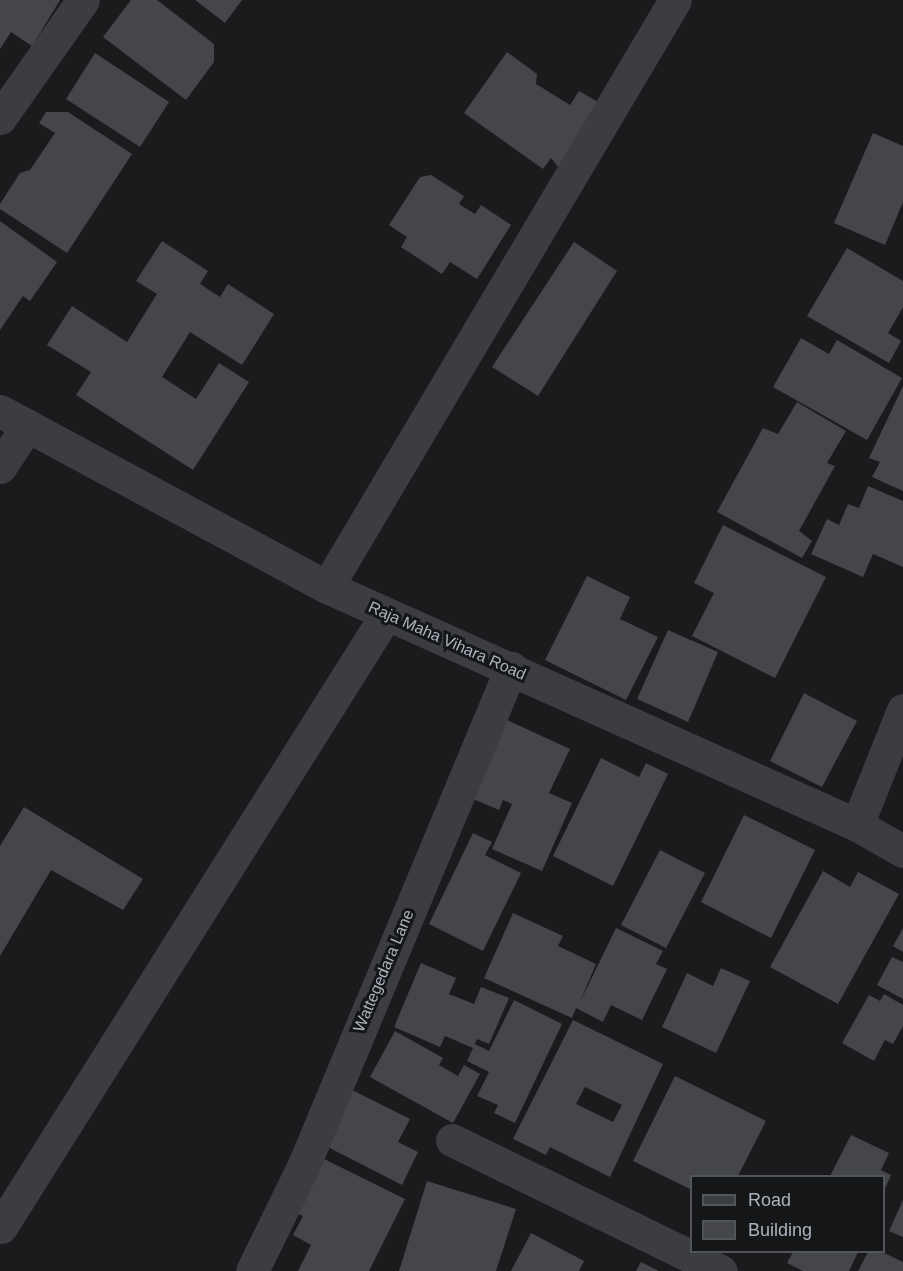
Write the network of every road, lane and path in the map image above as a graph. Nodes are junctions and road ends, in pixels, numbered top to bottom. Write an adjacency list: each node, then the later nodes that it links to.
1 (83, 0): 3 (street)
2 (675, 0): 6 (street)
3 (0, 118)
4 (14, 418): 5 (street); 6 (street, Raja Maha Vihara Road)
5 (0, 467)
6 (327, 587): 7 (street, Raja Maha Vihara Road)
7 (386, 615): 8 (street, Raja Maha Vihara Road); 13 (street)
8 (511, 668): 10 (street, Raja Maha Vihara Road); 14 (street, Wattegedara Lane)
9 (903, 710): 10 (street)
10 (857, 825): 11 (street, Raja Maha Vihara Road)
11 (903, 851)
12 (452, 1140): 15 (street)
13 (1, 1227)
14 (252, 1271)
15 (721, 1271)

